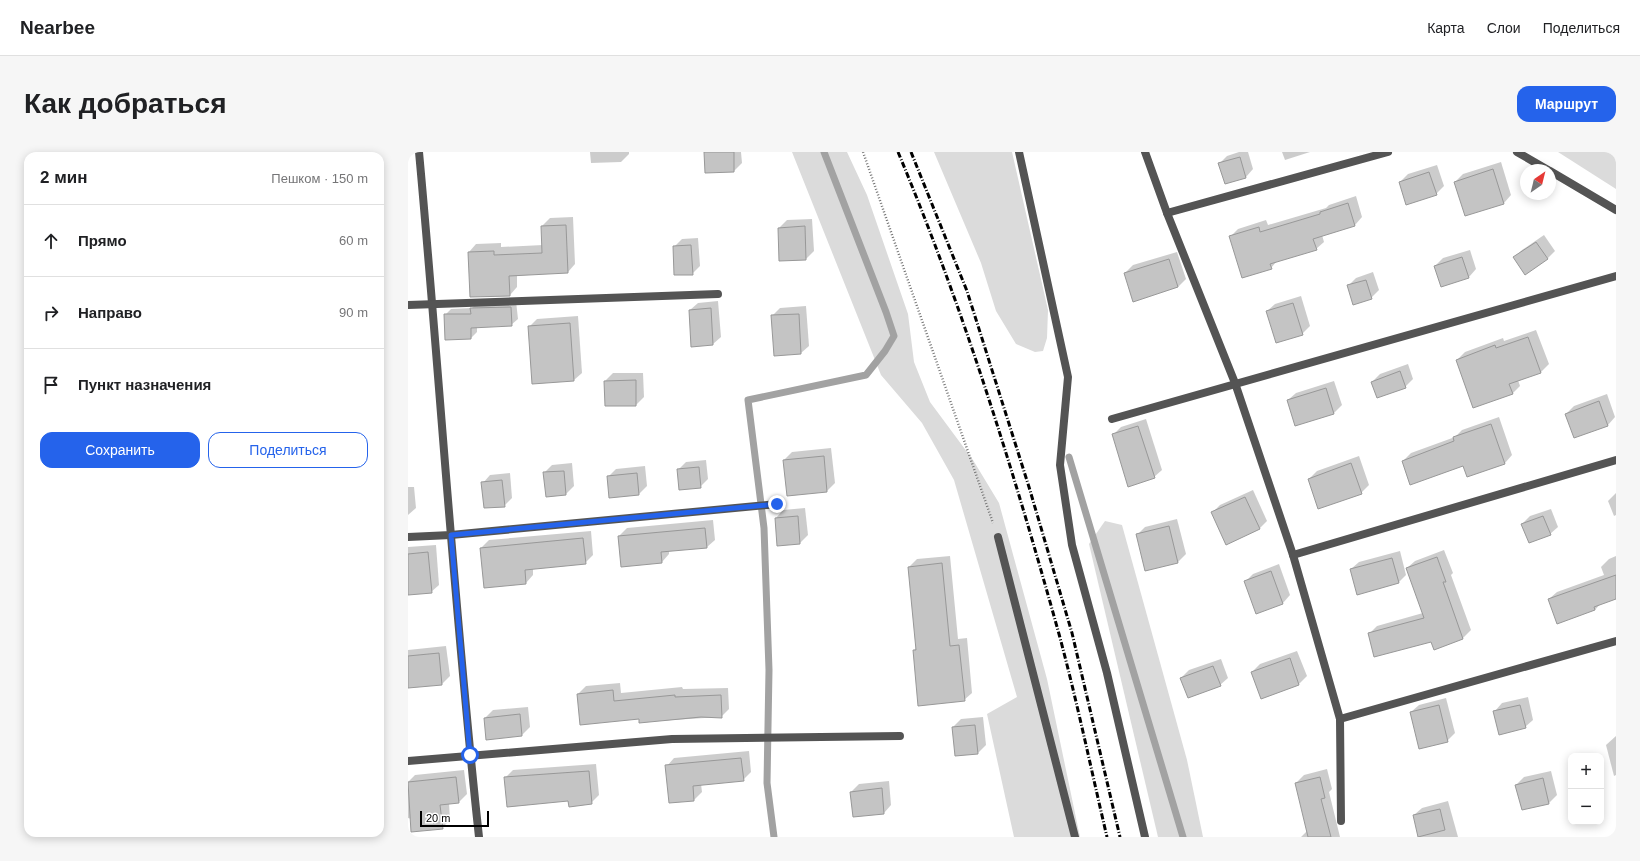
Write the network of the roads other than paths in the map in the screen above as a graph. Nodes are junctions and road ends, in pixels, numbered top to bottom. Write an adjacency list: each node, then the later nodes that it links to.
1 (419, 152): 12 (street)
2 (1019, 152): 30 (street)
3 (1145, 152): 9 (street)
4 (1388, 152): 9 (street)
5 (1517, 152): 6 (street)
6 (1537, 164)
7 (1556, 175): 8 (street)
8 (1616, 210)
9 (1167, 213): 14 (street)
10 (1616, 276): 14 (street)
11 (718, 294): 12 (street)
12 (433, 304): 13 (street); 18 (street)
13 (408, 305)
14 (1235, 383): 15 (street); 21 (street)
15 (1112, 419)
16 (1616, 460): 21 (street)
17 (777, 504): 18 (street)
18 (451, 535): 19 (street); 25 (street)
19 (408, 537)
20 (998, 537): 29 (street)
21 (1293, 555): 23 (street)
22 (1616, 641): 23 (street)
23 (1340, 719): 27 (street)
24 (900, 736): 25 (street)
25 (470, 755): 26 (street); 28 (street)
26 (408, 761)
27 (1341, 821)
28 (480, 837)
29 (1075, 837)
30 (1145, 837)

